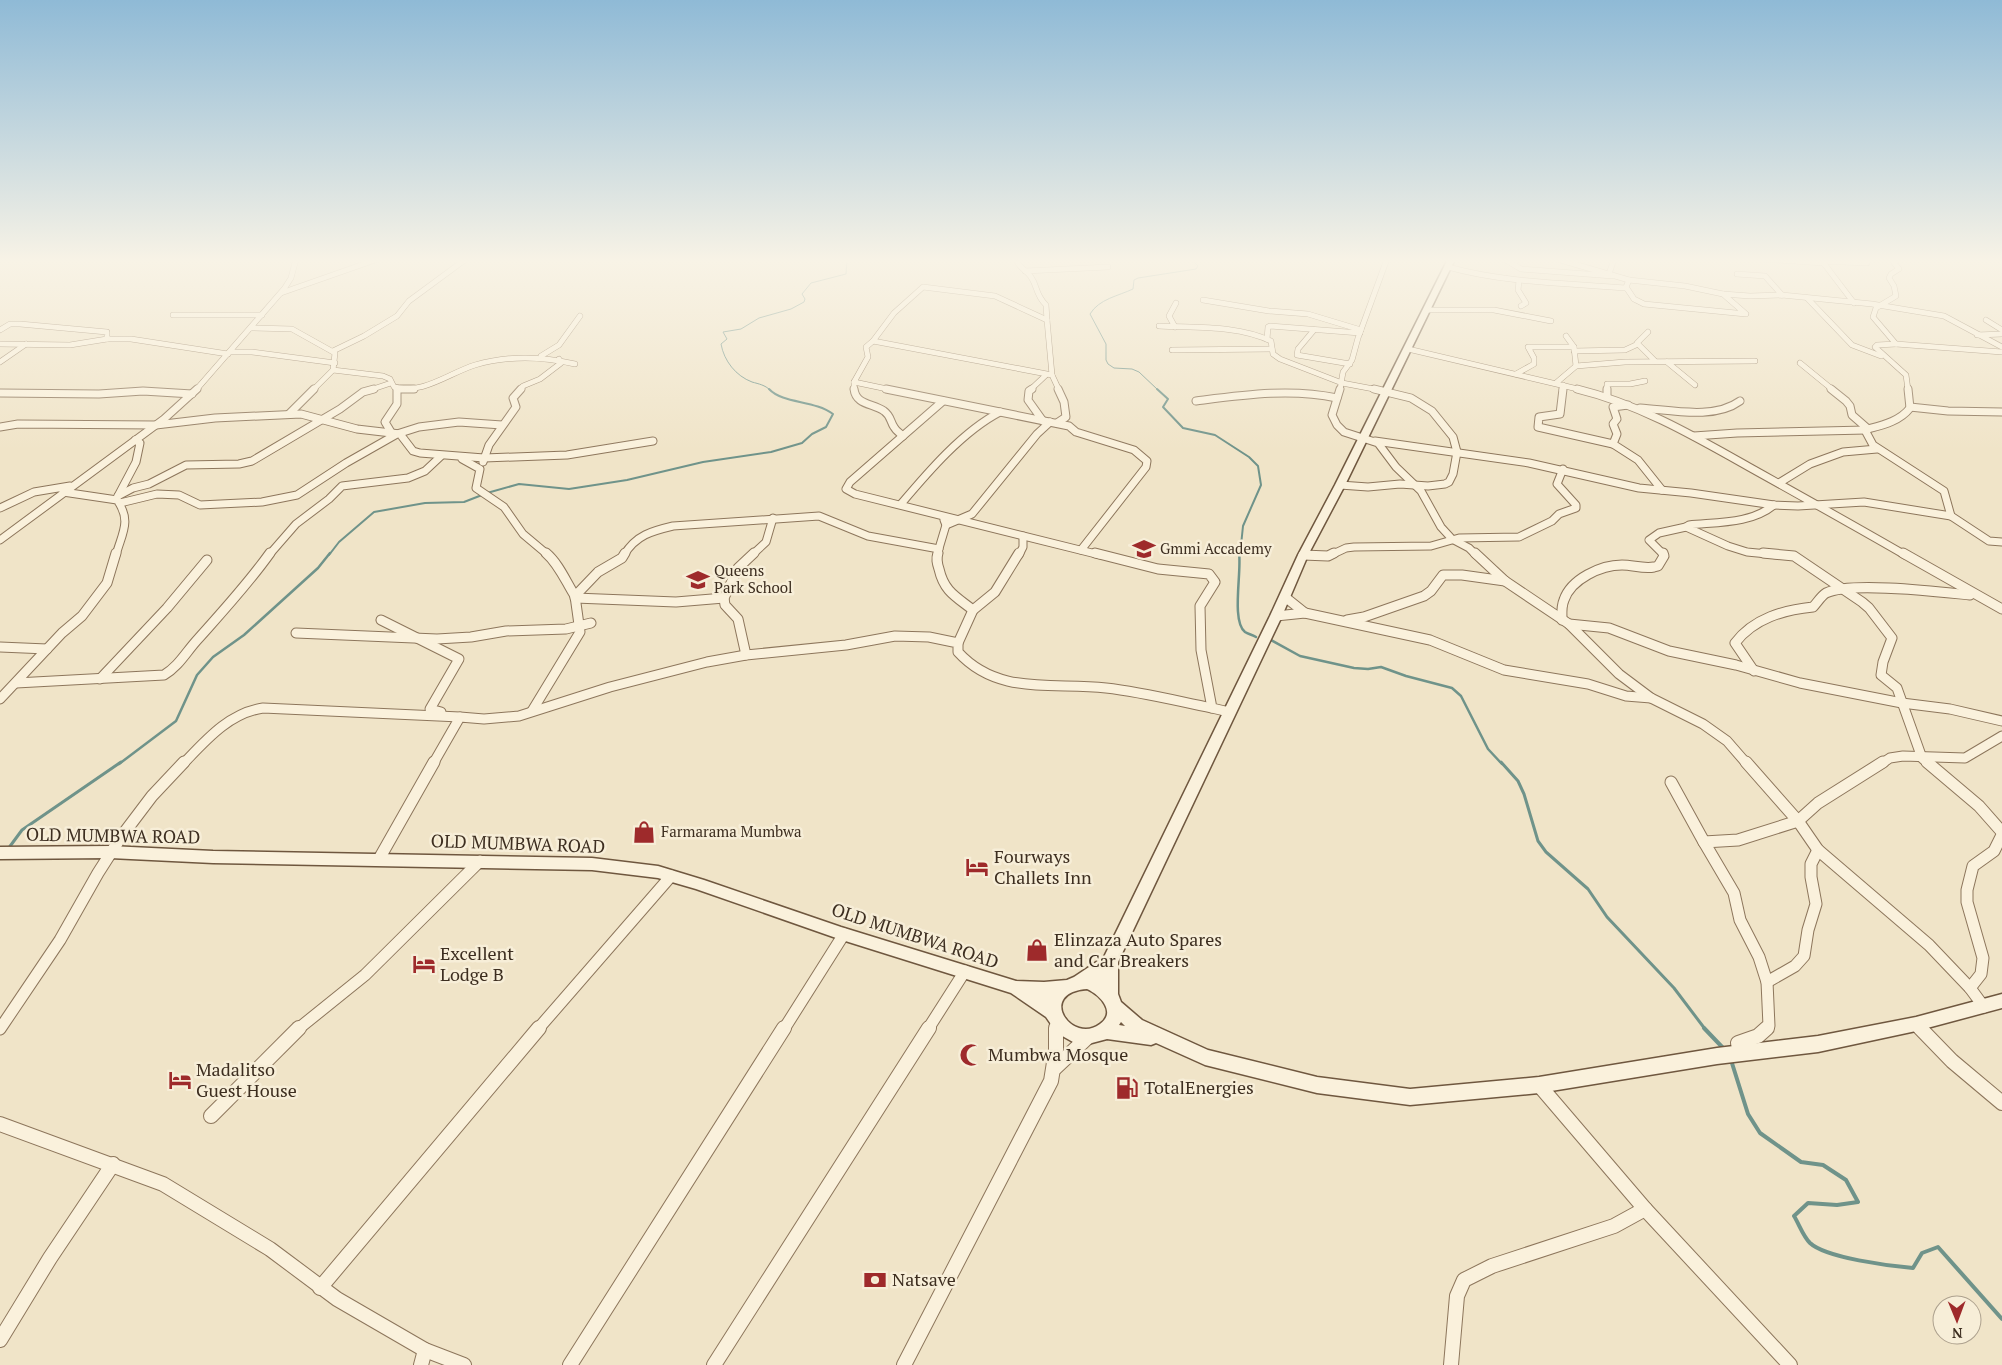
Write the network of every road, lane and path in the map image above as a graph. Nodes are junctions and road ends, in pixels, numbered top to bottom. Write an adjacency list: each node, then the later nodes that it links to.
1 (255, 323): 16 (street)
2 (386, 323): 37 (street)
3 (575, 323): 40 (street)
4 (887, 323): 27 (street)
5 (1047, 323): 53 (street)
6 (1173, 323): 15 (street)
7 (1333, 323): 20 (street)
8 (1363, 323): 20 (street)
9 (1421, 323): 34 (main road)
10 (1831, 323): 41 (street)
11 (1877, 323): 31 (street)
12 (1956, 323): 23 (street)
13 (1990, 323): 19 (street)
14 (1159, 326): 15 (street)
15 (1175, 327): 25 (street)
16 (251, 328): 37 (street); 39 (street)
17 (0, 330): 26 (street)
18 (1314, 330): 20 (street); 25 (street); 49 (street)
19 (2002, 330)
20 (1360, 332): 49 (street)
21 (1648, 332): 30 (street)
22 (2002, 334): 23 (street)
23 (1977, 335): 32 (street)
24 (1566, 336): 35 (street)
25 (1267, 339): 33 (street)
26 (107, 340): 29 (street); 39 (street)
27 (873, 341): 53 (street); 55 (street)
28 (0, 344): 29 (street)
29 (26, 344): 45 (street)
30 (1638, 344): 35 (street); 43 (street)
31 (1896, 344): 38 (street); 41 (street)
32 (2002, 347)
33 (1272, 349): 36 (street); 57 (street)
34 (1408, 349): 52 (street); 61 (main road)
35 (1574, 349): 50 (street); 52 (street)
36 (1172, 350)
37 (333, 351): 51 (street)
38 (2002, 352)
39 (229, 353): 51 (street); 63 (street)
40 (541, 356): 42 (street); 60 (street)
41 (1884, 357): 70 (street)
42 (558, 359): 48 (street); 79 (street)
43 (1655, 361): 46 (street); 50 (street)
44 (1755, 361): 46 (street)
45 (0, 362)
46 (1667, 362): 59 (street)
47 (1800, 363): 82 (street)
48 (575, 364)
49 (1350, 364): 57 (street)
50 (1576, 366): 58 (street)
51 (334, 367): 56 (street); 74 (street)
52 (1516, 374): 58 (street)
53 (1049, 375): 75 (street); 77 (street)
54 (1644, 381): 64 (street)
55 (854, 382): 66 (street); 84 (street)
56 (391, 383): 60 (street); 76 (street)
57 (1342, 383): 61 (street); 65 (street)
58 (1560, 384): 64 (street); 90 (street)
59 (1695, 385)
60 (398, 388): 83 (street)
61 (1386, 390): 86 (main road); 93 (street)
62 (0, 393): 63 (street)
63 (192, 394): 78 (street)
64 (1607, 396): 69 (street)
65 (1337, 398): 67 (street); 86 (street)
66 (944, 401): 72 (street); 84 (street)
67 (1196, 401)
68 (1740, 401): 71 (street)
69 (1629, 405): 71 (street); 90 (street)
70 (1910, 407): 73 (street); 82 (street)
71 (1637, 408): 85 (street)
72 (991, 412): 77 (street); 107 (street)
73 (2002, 412)
74 (289, 414): 76 (street); 78 (street)
75 (1066, 417): 77 (street); 80 (street)
76 (324, 419): 83 (street); 106 (street)
77 (1050, 422): 80 (street); 111 (street)
78 (156, 425): 81 (street); 87 (street)
79 (502, 426): 83 (street); 97 (street)
80 (1069, 426): 126 (street)
81 (0, 427)
82 (1867, 429): 85 (street); 91 (street)
83 (394, 433): 95 (street); 106 (street)
84 (902, 436): 107 (street)
85 (1694, 436): 100 (street)
86 (1363, 438): 89 (street); 102 (main road)
87 (135, 440): 103 (street); 106 (street)
88 (653, 441): 97 (street)
89 (1375, 441): 93 (street); 101 (street)
90 (1613, 444): 104 (street)
91 (1877, 448): 92 (street); 94 (street)
92 (1865, 450): 94 (street); 100 (street)
93 (1457, 452): 99 (street); 101 (street)
94 (1888, 455): 113 (street)
95 (441, 456): 96 (street); 151 (street)
96 (458, 458): 97 (street); 98 (street)
97 (484, 458): 98 (street)
98 (480, 468): 132 (street)
99 (1563, 469): 104 (street); 120 (street)
100 (1779, 483): 108 (street)
101 (1414, 484): 102 (street); 120 (street)
102 (1340, 485): 127 (main road)
103 (73, 486): 105 (street); 110 (street)
104 (1662, 490): 109 (street)
105 (63, 492): 106 (street); 121 (street)
106 (117, 499): 148 (street)
107 (901, 504): 112 (street)
108 (1813, 504): 109 (street); 113 (street); 131 (street)
109 (1774, 505): 118 (street)
110 (0, 508)
111 (972, 514): 115 (street); 116 (street)
112 (943, 515): 115 (street); 117 (street)
113 (1951, 516): 123 (street)
114 (773, 518): 125 (street); 132 (street); 134 (street)
115 (957, 518): 116 (street); 117 (street)
116 (973, 523): 119 (street)
117 (946, 525): 125 (street)
118 (1686, 527): 130 (street); 141 (street)
119 (1023, 536): 122 (street); 124 (street)
120 (1452, 539): 127 (street); 129 (street)
121 (0, 540)
122 (1041, 541): 124 (street); 126 (street)
123 (2002, 542)
124 (1023, 547): 136 (street)
125 (939, 548): 136 (street)
126 (1081, 550): 156 (street)
127 (1304, 555): 133 (main road)
128 (207, 560): 151 (street)
129 (1505, 581): 140 (street); 141 (street)
130 (1843, 588): 131 (street); 150 (street); 155 (street)
131 (1975, 595): 135 (street)
132 (575, 597): 134 (street); 143 (street)
133 (1284, 597): 137 (street); 138 (main road)
134 (724, 598): 149 (street)
135 (2002, 609)
136 (972, 610): 146 (street)
137 (1305, 613): 138 (street); 140 (street)
138 (1276, 616): 158 (main road)
139 (381, 620): 145 (street)
140 (1342, 621): 153 (street)
141 (1565, 622): 150 (street); 153 (street)
142 (591, 623): 143 (street)
143 (581, 626): 145 (street); 157 (street)
144 (296, 633): 145 (street)
145 (419, 637): 159 (street)
146 (958, 643): 149 (street); 156 (street)
147 (0, 647): 148 (street)
148 (47, 649): 152 (street)
149 (746, 655): 157 (street)
150 (1754, 671): 155 (street)
151 (100, 679): 152 (street)
152 (16, 683): 154 (street)
153 (1651, 698): 164 (street)
154 (0, 699)
155 (1902, 703): 160 (street); 162 (street)
156 (1212, 708): 158 (street)
157 (532, 711): 159 (street)
158 (1229, 712): 174 (main road)
159 (460, 717): 168 (street); 170 (street)
160 (2002, 720)
161 (2002, 736): 162 (street)
162 (1922, 758): 164 (street); 165 (street)
163 (1671, 782): 166 (street)
164 (1798, 822): 166 (street); 167 (street)
165 (2002, 834): 179 (street)
166 (1704, 842): 176 (street)
167 (1818, 850): 176 (street); 179 (street)
168 (110, 852): 169 (main road, OLD MUMBWA ROAD); 170 (main road, OLD MUMBWA ROAD); 185 (street)
169 (0, 853)
170 (379, 859): 171 (main road, OLD MUMBWA ROAD)
171 (481, 861): 172 (main road, OLD MUMBWA ROAD); 192 (street)
172 (671, 876): 173 (main road, OLD MUMBWA ROAD); 196 (street)
173 (844, 934): 175 (main road, OLD MUMBWA ROAD); 200 (street)
174 (1110, 962): 177 (main road); 181 (main road)
175 (965, 971): 178 (main road, OLD MUMBWA ROAD); 201 (street)
176 (1767, 982): 188 (street)
177 (1072, 984): 178 (main road); 181 (main road); 183 (main road)
178 (1016, 988): 183 (main road)
179 (1970, 988): 182 (street)
180 (2002, 1000): 182 (main road)
181 (1113, 1001): 186 (main road); 187 (main road)
182 (1984, 1007): 184 (main road)
183 (1054, 1017): 186 (main road); 189 (street)
184 (1916, 1024): 188 (main road); 191 (street)
185 (0, 1029)
186 (1097, 1034): 187 (main road); 189 (street)
187 (1163, 1039): 190 (main road)
188 (1730, 1054): 190 (main road)
189 (1055, 1068): 202 (street)
190 (1539, 1085): 195 (street)
191 (2002, 1104)
192 (211, 1116)
193 (0, 1124): 194 (street)
194 (114, 1164): 196 (street); 197 (street)
195 (1645, 1209): 203 (street); 204 (street)
196 (320, 1288): 198 (street)
197 (0, 1340)
198 (423, 1358): 199 (street)
199 (464, 1365)
200 (570, 1365)
201 (714, 1365)
202 (904, 1365)
203 (1451, 1365)
204 (1790, 1365)

